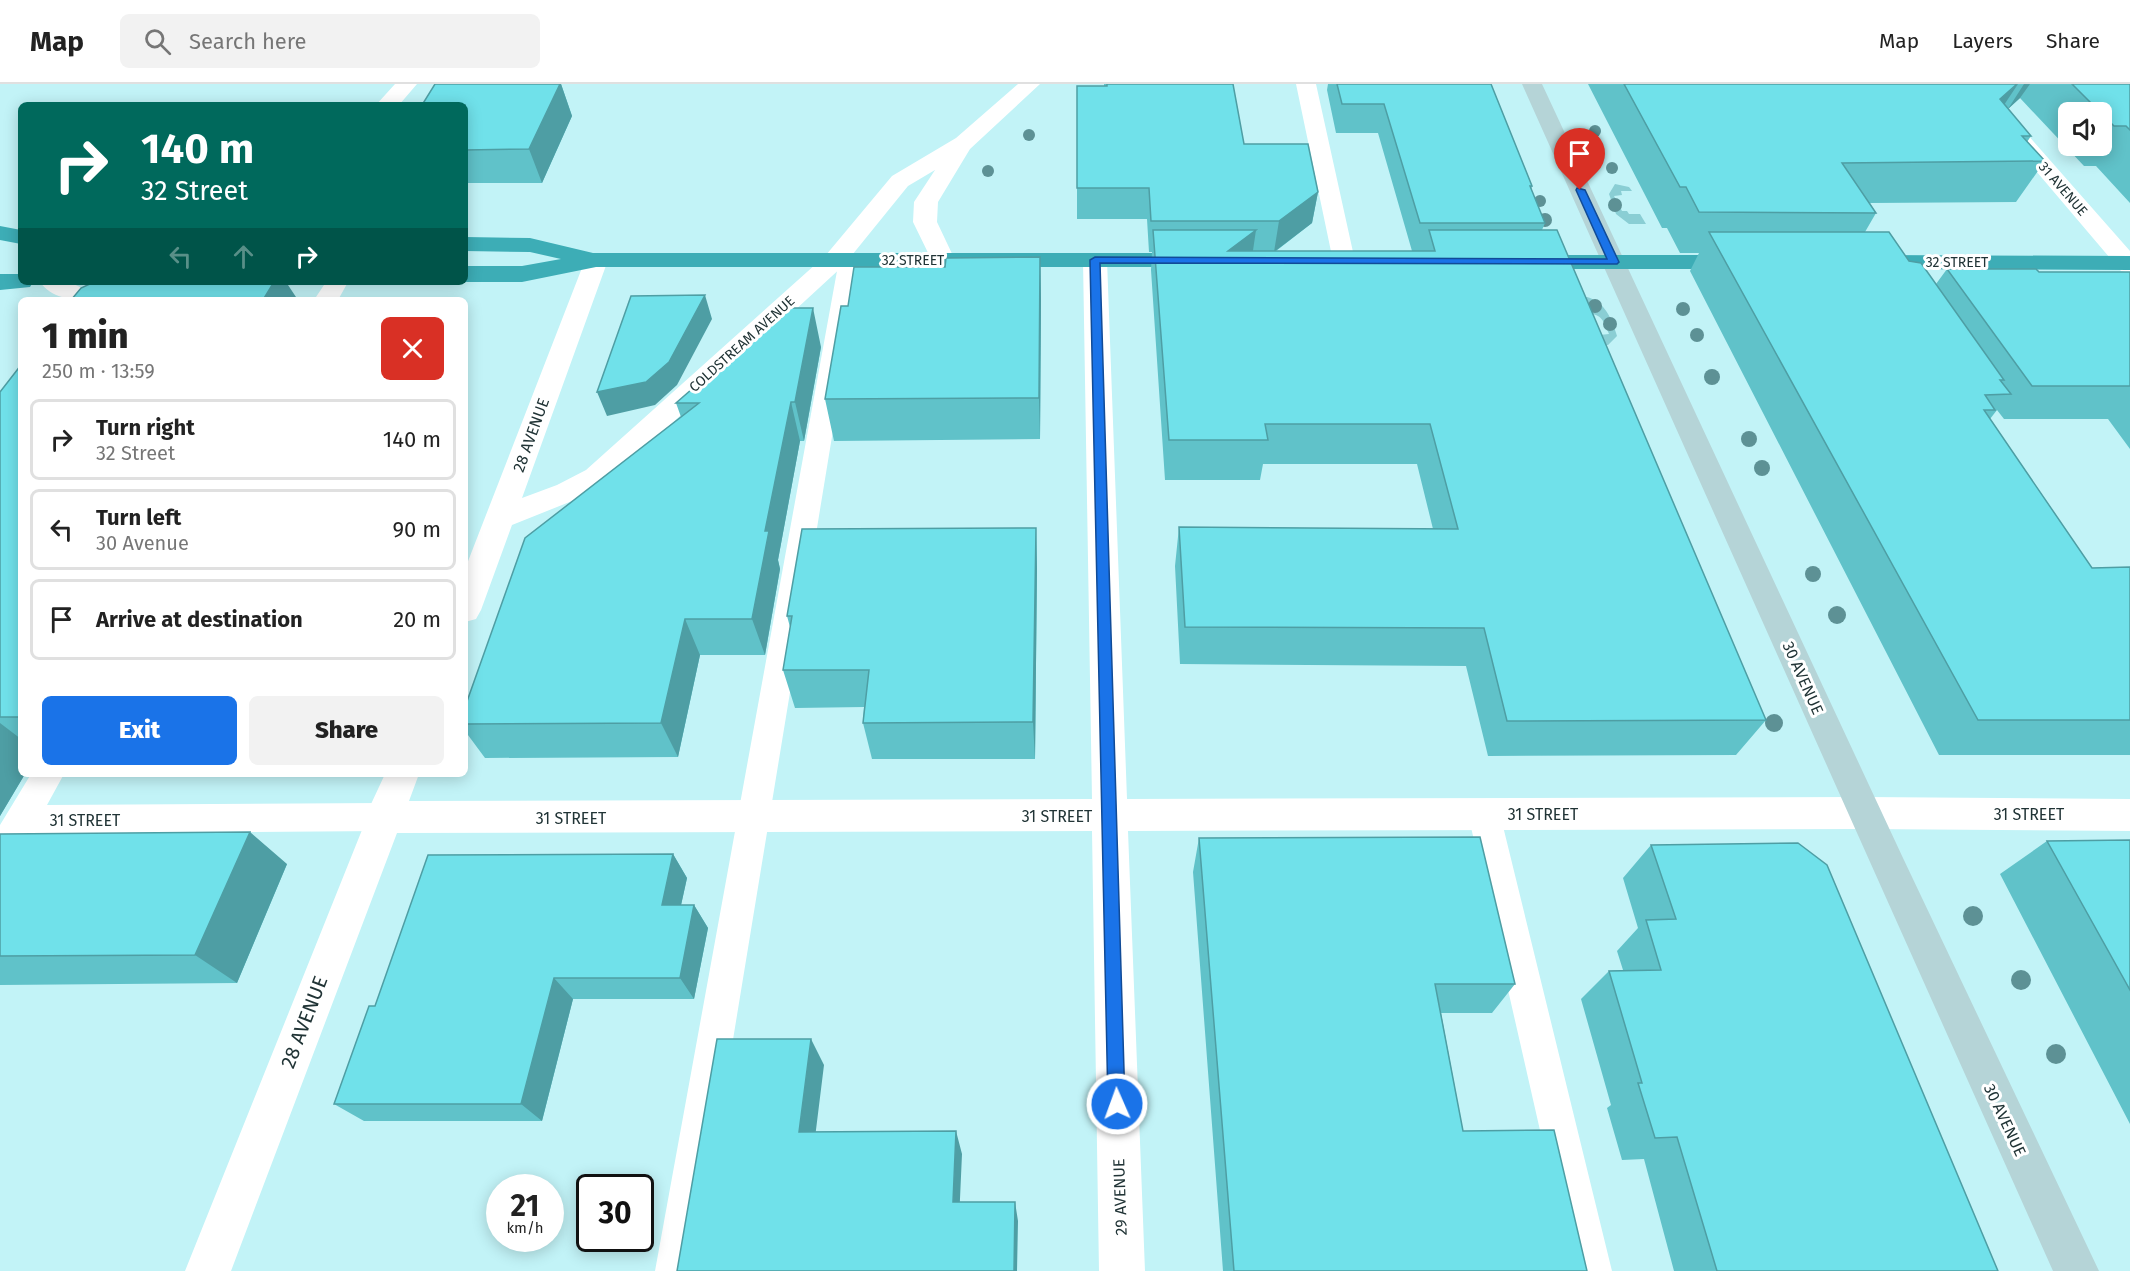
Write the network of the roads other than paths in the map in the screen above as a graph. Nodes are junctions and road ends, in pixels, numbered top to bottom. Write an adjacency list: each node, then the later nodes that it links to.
1 (407, 84): 6 (street)
2 (1030, 84): 7 (street, COLDSTREAM AVENUE)
3 (1306, 84): 18 (lane)
4 (1532, 84): 20 (street, 30 AVENUE)
5 (1972, 84): 23 (street, 31 AVENUE)
6 (390, 102)
7 (964, 143): 14 (street, COLDSTREAM AVENUE); 15 (street, COLDSTREAM AVENUE)
8 (0, 233): 9 (highway)
9 (18, 236)
10 (468, 244): 13 (highway, 32 STREET)
11 (18, 245): 12 (highway)
12 (0, 246)
13 (596, 260): 14 (highway, 32 STREET); 24 (highway, 32 STREET); 29 (street, 28 AVENUE)
14 (842, 260): 15 (highway, 32 STREET); 29 (street, COLDSTREAM AVENUE); 38 (lane)
15 (943, 260): 16 (highway, 32 STREET)
16 (1095, 260): 17 (highway, 32 STREET); 36 (street, 29 AVENUE)
17 (1214, 260)
18 (1344, 261)
19 (1504, 262): 20 (highway)
20 (1614, 262): 21 (highway); 33 (street, 30 AVENUE)
21 (1766, 262)
22 (1847, 262): 23 (highway, 32 STREET)
23 (2129, 264)
24 (468, 274)
25 (18, 282): 26 (highway)
26 (0, 284)
27 (57, 285): 28 (lane)
28 (78, 297)
29 (500, 518): 30 (street, 28 AVENUE)
30 (468, 602)
31 (46, 777): 39 (lane)
32 (401, 777): 37 (street, 28 AVENUE)
33 (1864, 813): 34 (street, 31 STREET); 35 (street, 31 STREET); 45 (street, 30 AVENUE)
34 (1484, 814): 36 (street, 31 STREET); 44 (lane)
35 (2130, 815)
36 (1108, 816): 38 (street, 31 STREET); 43 (street, 29 AVENUE)
37 (383, 817): 38 (street, 31 STREET); 39 (lane, 31 STREET); 41 (street, 28 AVENUE)
38 (753, 818): 42 (lane)
39 (21, 820): 40 (lane)
40 (0, 855)
41 (208, 1271)
42 (675, 1271)
43 (1122, 1271)
44 (1592, 1271)
45 (2076, 1271)

